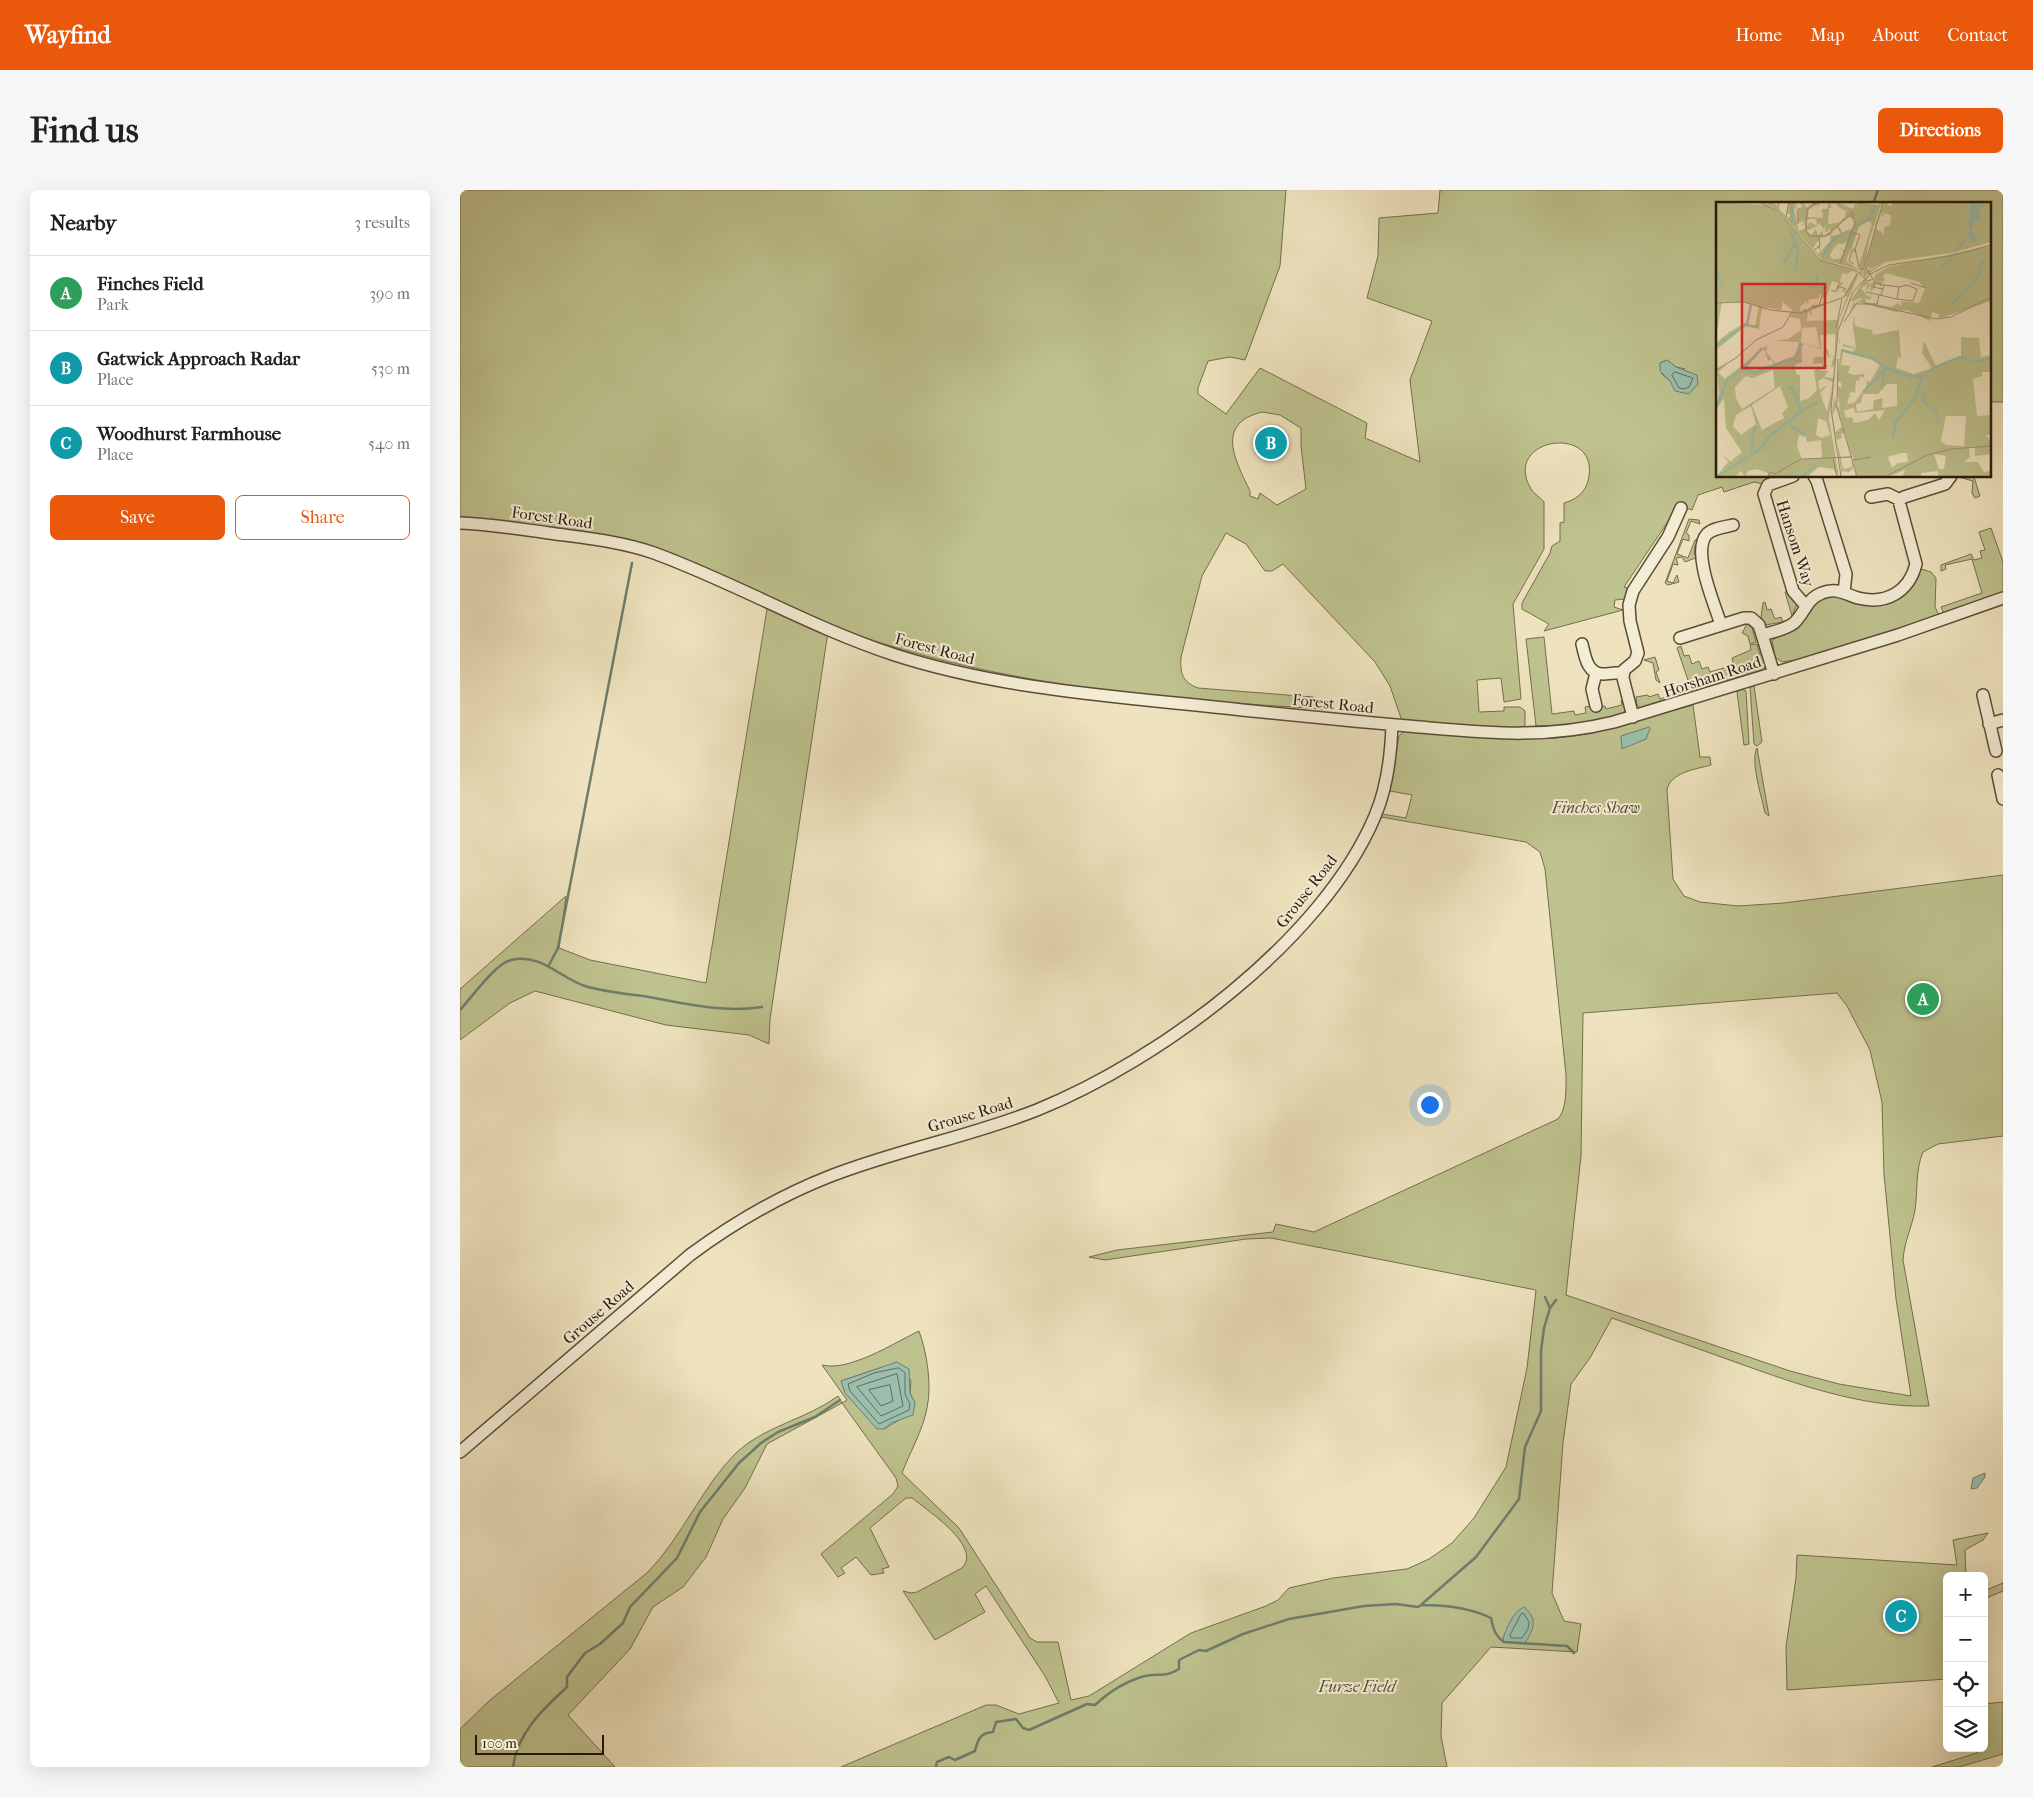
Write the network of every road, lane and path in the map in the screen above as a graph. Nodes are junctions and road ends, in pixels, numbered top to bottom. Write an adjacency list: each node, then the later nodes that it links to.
1 (1787, 478): 11 (street, Hansom Way)
2 (1815, 478): 9 (street)
3 (1950, 479): 5 (street)
4 (1871, 497): 5 (street)
5 (1900, 500): 9 (street)
6 (1681, 508): 17 (street)
7 (460, 523): 24 (street, Forest Road)
8 (1733, 525): 12 (street)
9 (1844, 592): 11 (street)
10 (2003, 598): 18 (street, Horsham Road)
11 (1805, 605): 13 (street)
12 (1721, 625): 13 (street); 14 (street)
13 (1762, 635): 18 (street)
14 (1680, 638)
15 (1582, 644): 16 (street)
16 (1596, 673): 17 (street); 20 (street)
17 (1623, 673): 21 (street)
18 (1774, 674): 21 (street, Horsham Road)
19 (1982, 694): 23 (street)
20 (1596, 706)
21 (1633, 717): 25 (street, Horsham Road)
22 (2003, 720): 23 (street)
23 (1989, 724): 26 (street)
24 (1392, 725): 25 (street, Forest Road); 29 (street, Grouse Road)
25 (1422, 727)
26 (1996, 751)
27 (1998, 774): 28 (street)
28 (2003, 799)
29 (460, 1452)

